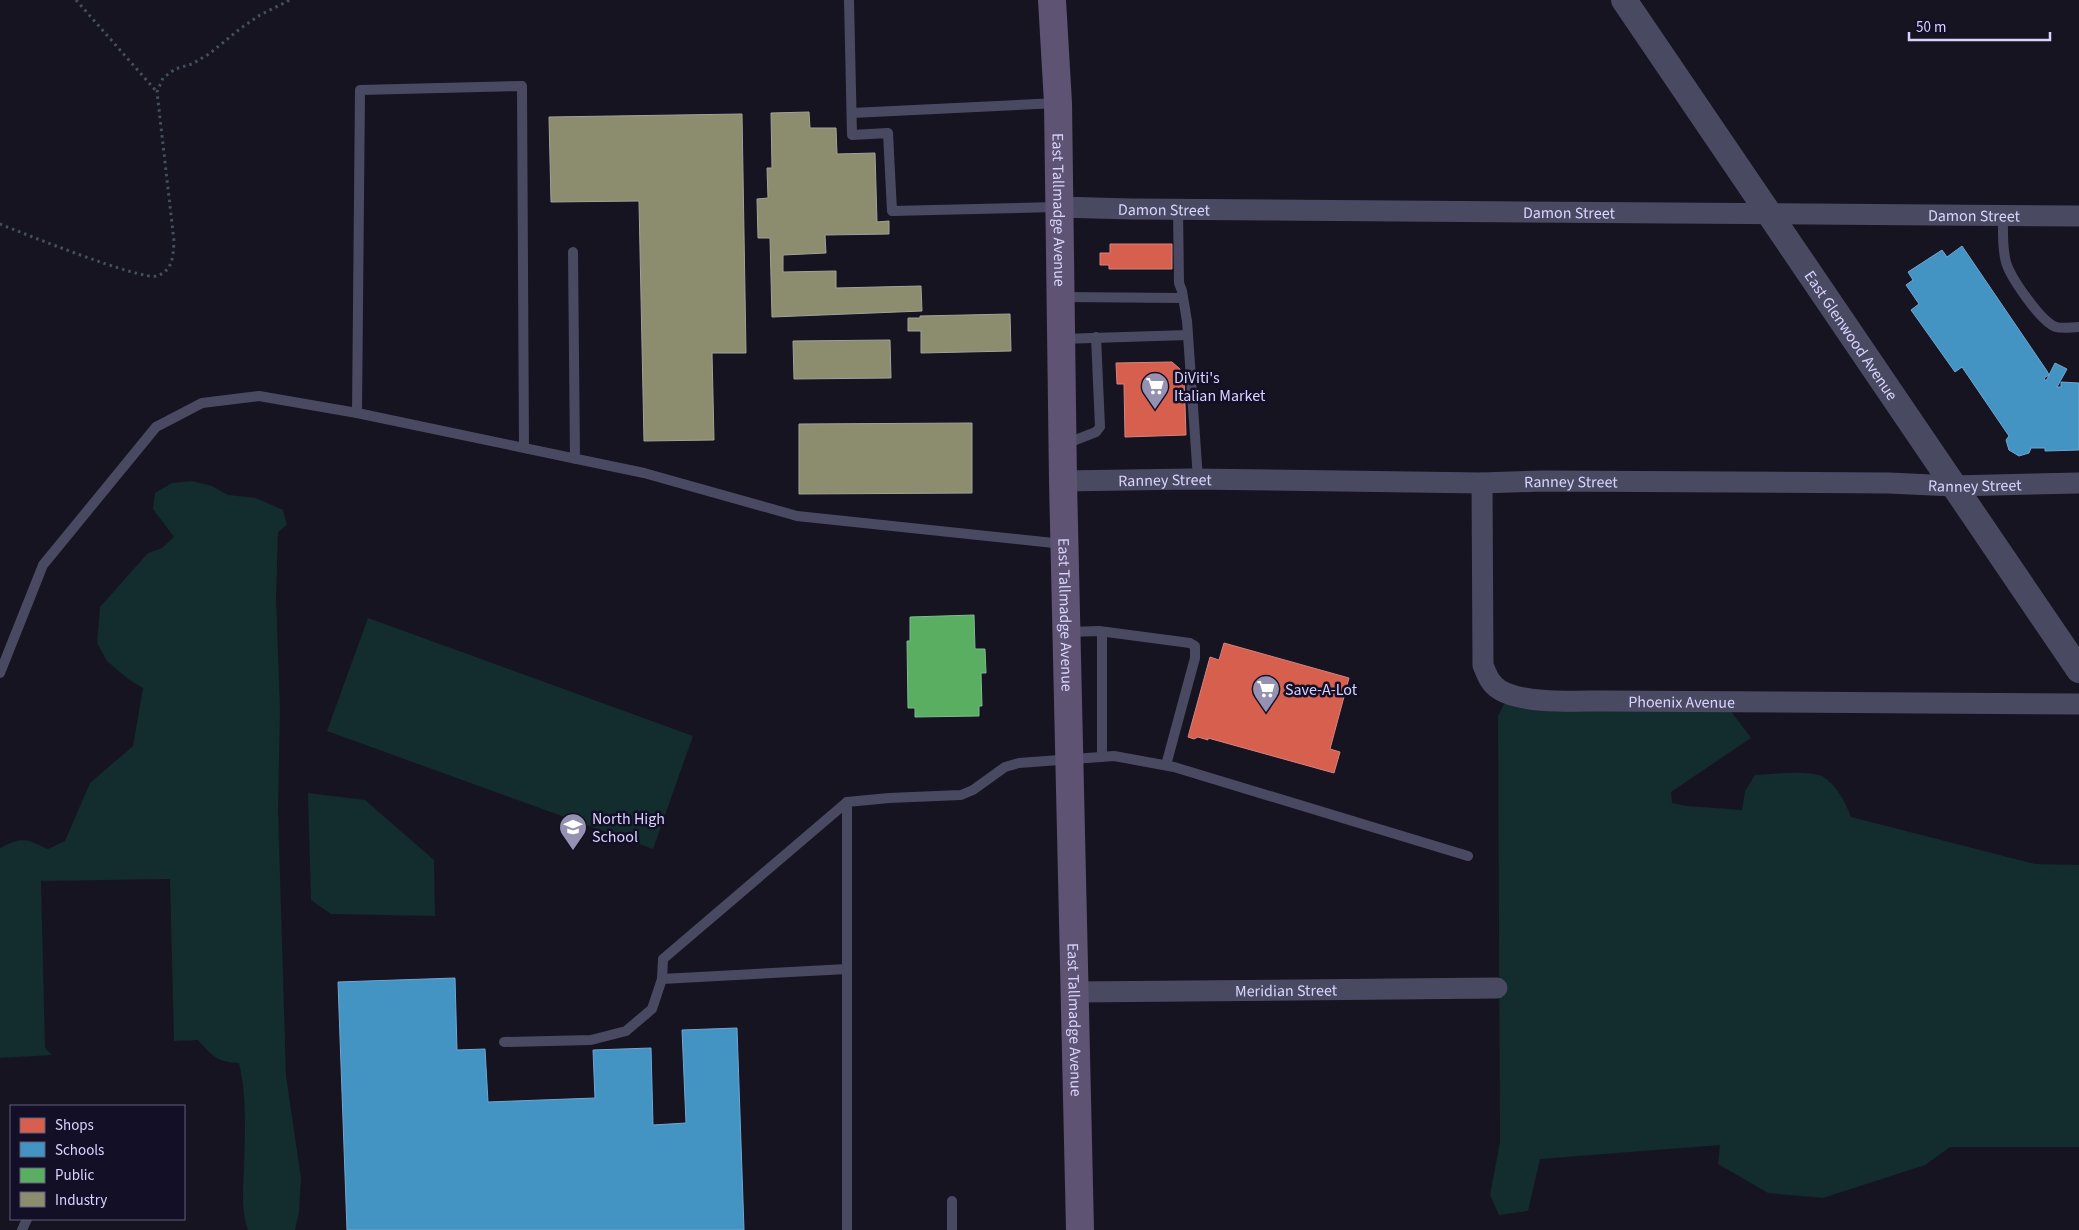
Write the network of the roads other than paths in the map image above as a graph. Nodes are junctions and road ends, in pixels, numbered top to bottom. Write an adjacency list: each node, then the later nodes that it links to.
1 (848, 0): 5 (lane)
2 (1052, 0): 4 (main road, East Tallmadge Avenue)
3 (1624, 0): 8 (street, East Glenwood Avenue)
4 (1058, 103): 5 (lane); 6 (main road, East Tallmadge Avenue)
5 (852, 113): 6 (lane)
6 (1058, 207): 7 (street, Damon Street); 12 (main road, East Tallmadge Avenue)
7 (1178, 210): 8 (street, Damon Street); 13 (lane)
8 (1768, 213): 9 (street, Damon Street); 26 (street, East Glenwood Avenue)
9 (2003, 215): 10 (street, Damon Street); 14 (lane)
10 (2079, 216)
11 (573, 252): 21 (lane)
12 (1060, 297): 13 (lane); 17 (main road, East Tallmadge Avenue)
13 (1184, 298): 15 (lane)
14 (2079, 327)
15 (1188, 335): 16 (lane); 22 (lane)
16 (1096, 338): 17 (lane); 19 (lane)
17 (1060, 339): 19 (main road, East Tallmadge Avenue)
18 (357, 413): 20 (lane); 20 (lane); 31 (lane)
19 (1062, 445): 23 (main road, East Tallmadge Avenue)
20 (524, 448): 21 (lane)
21 (575, 459): 27 (lane)
22 (1198, 479): 23 (street, Ranney Street); 24 (street, Ranney Street)
23 (1063, 481): 27 (main road, East Tallmadge Avenue)
24 (1482, 483): 26 (street, Ranney Street); 32 (street, Phoenix Avenue)
25 (2079, 483): 26 (street, Ranney Street)
26 (1953, 486): 30 (street, East Glenwood Avenue)
27 (1064, 544): 28 (main road, East Tallmadge Avenue)
28 (1066, 632): 29 (lane); 34 (main road, East Tallmadge Avenue)
29 (1102, 632): 33 (lane); 35 (lane)
30 (2079, 670)
31 (0, 673)
32 (2079, 704)
33 (1102, 757): 34 (lane); 35 (lane)
34 (1070, 759): 36 (lane); 41 (main road, East Tallmadge Avenue)
35 (1166, 765): 37 (lane)
36 (846, 802): 38 (lane); 39 (lane)
37 (1468, 856)
38 (847, 969): 39 (lane); 44 (lane)
39 (662, 979): 42 (lane)
40 (1497, 988): 41 (street, Meridian Street)
41 (1076, 992): 46 (main road, East Tallmadge Avenue)
42 (504, 1042)
43 (952, 1200): 45 (lane)
44 (847, 1230)
45 (952, 1230)
46 (1080, 1230)

